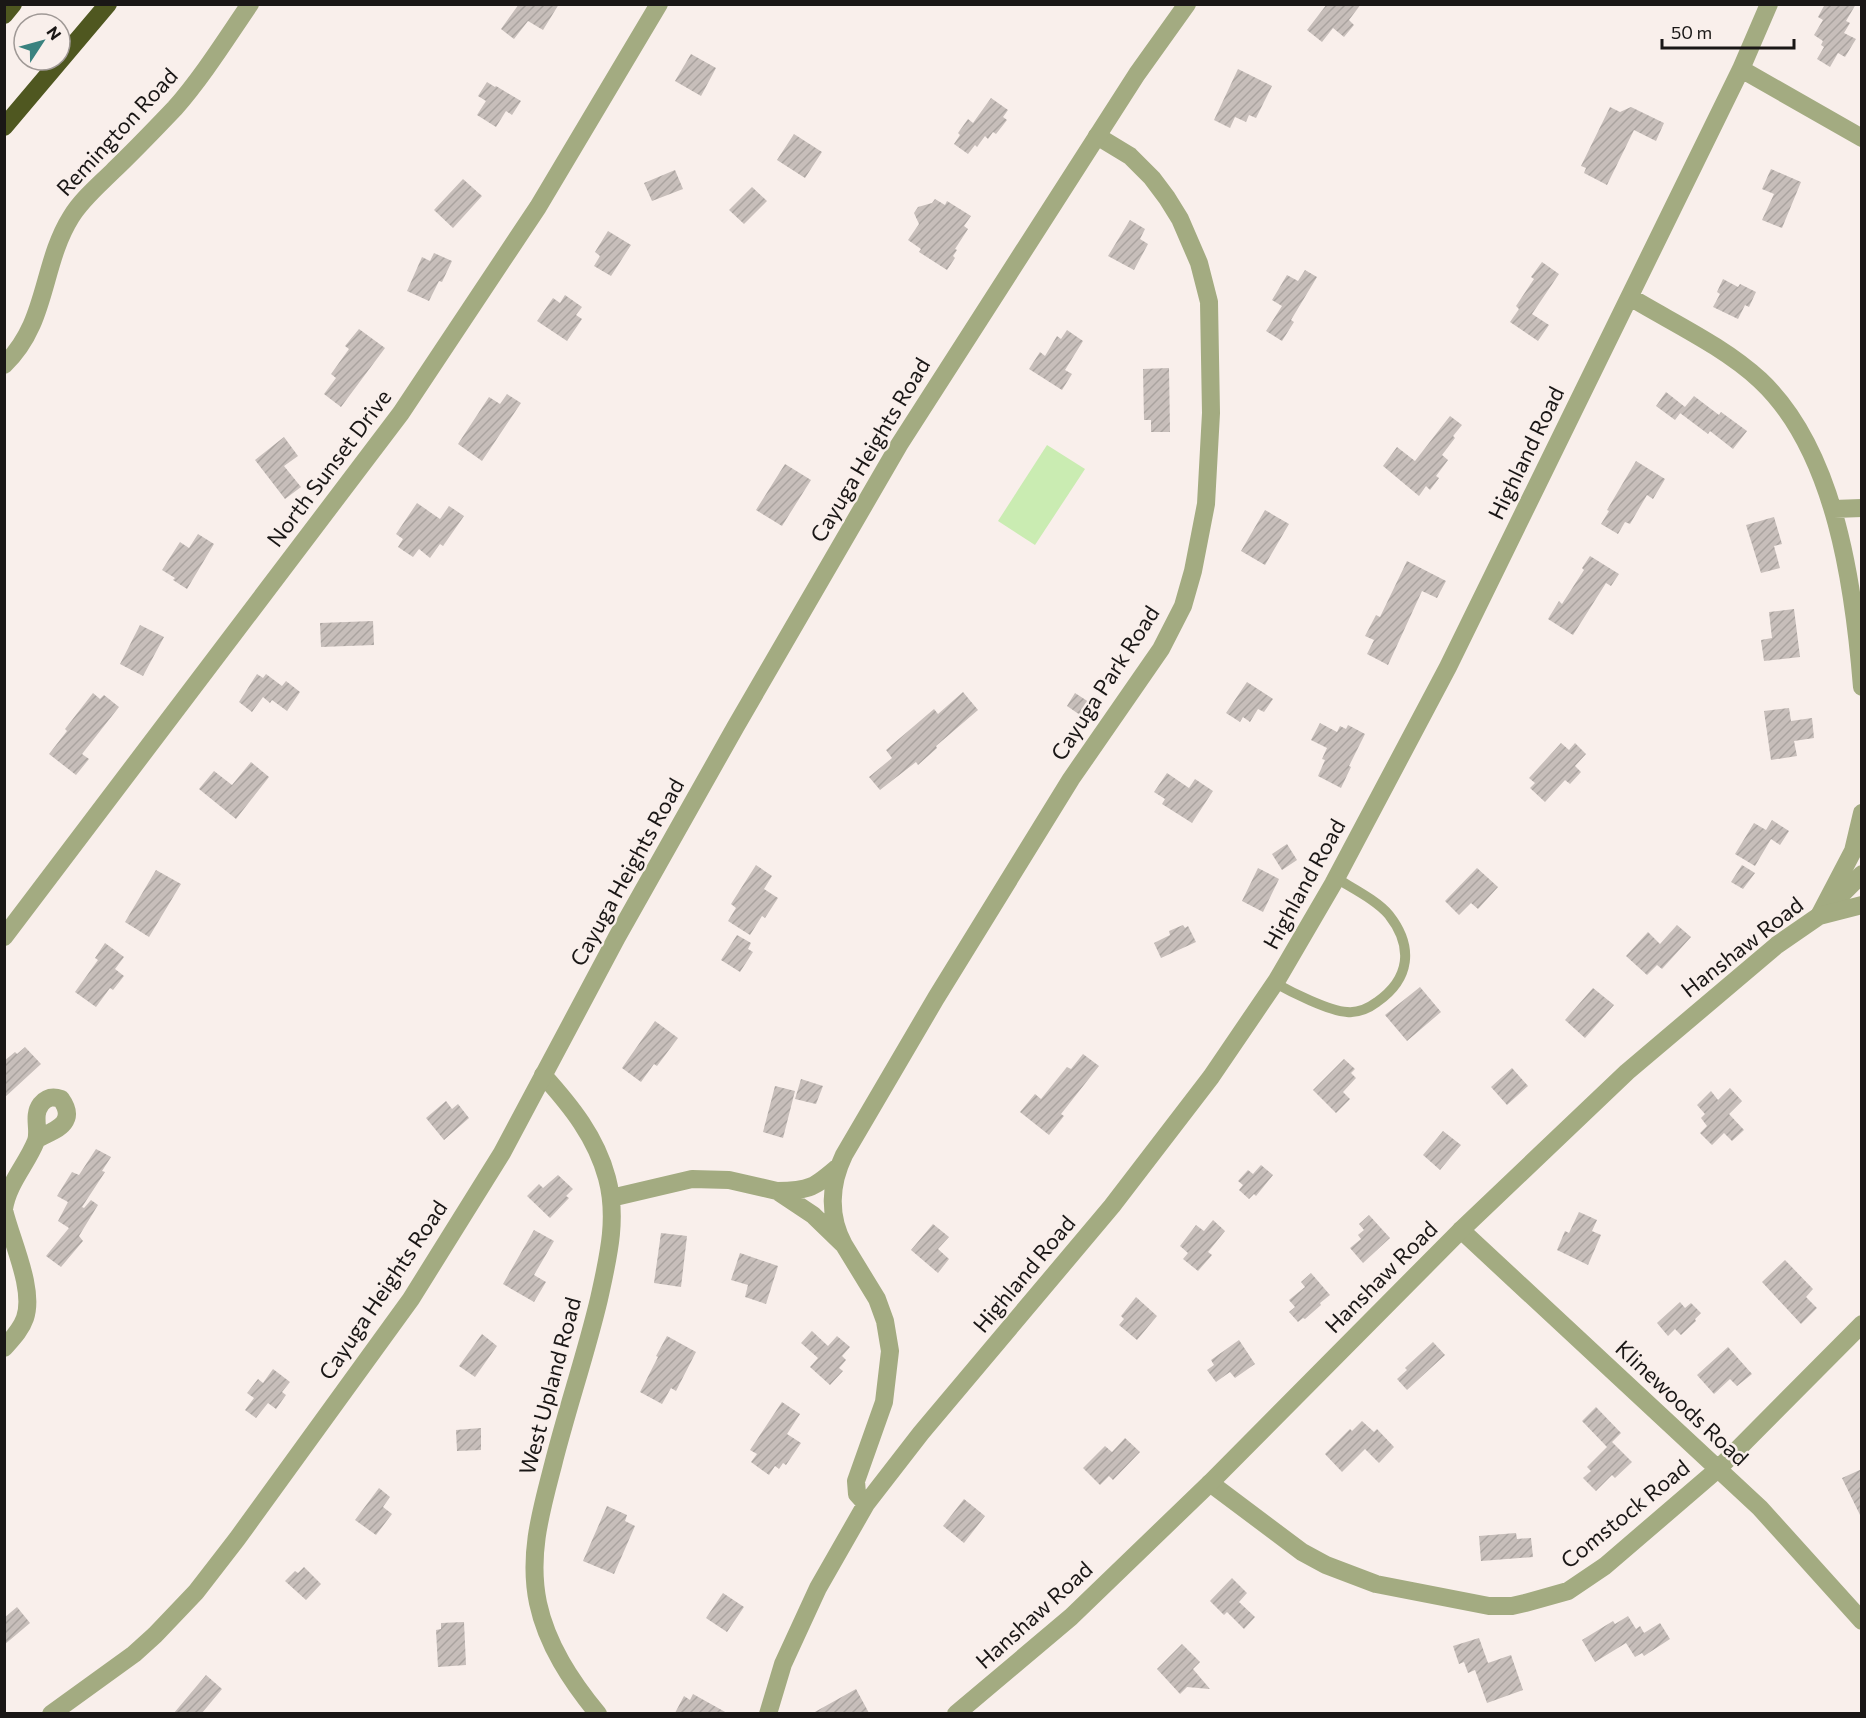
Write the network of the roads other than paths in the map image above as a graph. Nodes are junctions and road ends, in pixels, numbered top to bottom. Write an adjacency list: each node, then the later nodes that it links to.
1 (13, 4): 7 (highway)
2 (108, 4): 9 (highway)
3 (250, 4): 13 (street, Remington Road)
4 (659, 4): 22 (street, North Sunset Drive)
5 (1187, 4): 10 (street, Cayuga Heights Road)
6 (1769, 4): 8 (street, Highland Road)
7 (4, 15)
8 (1741, 69): 11 (street); 12 (street, Highland Road)
9 (4, 127)
10 (1097, 136): 24 (street, Cayuga Heights Road); 26 (street, Cayuga Park Road)
11 (1862, 138)
12 (1629, 297): 15 (street); 19 (street, Highland Road)
13 (4, 365)
14 (1862, 508): 15 (street)
15 (1834, 509): 16 (street)
16 (1862, 687)
17 (1862, 813): 21 (street)
18 (1862, 874): 21 (street)
19 (1336, 878): 23 (street, Highland Road); 23 (lane)
20 (1862, 905): 21 (street, Hanshaw Road)
21 (1819, 916): 30 (street, Hanshaw Road)
22 (4, 937)
23 (1275, 983): 36 (street, Highland Road)
24 (543, 1075): 28 (street, West Upland Road); 38 (street, Cayuga Heights Road)
25 (37, 1138): 29 (street)
26 (839, 1166): 27 (street, Cayuga Park Road); 31 (street, Cayuga Park Road)
27 (777, 1191): 28 (street); 31 (street)
28 (611, 1198): 39 (street, West Upland Road)
29 (4, 1209): 33 (street)
30 (1461, 1230): 34 (street, Klinewoods Road); 35 (street, Hanshaw Road)
31 (844, 1245): 36 (street)
32 (1862, 1324): 34 (street, Comstock Road)
33 (4, 1348)
34 (1718, 1469): 35 (street, Comstock Road); 37 (street, Klinewoods Road)
35 (1210, 1483): 41 (street, Hanshaw Road)
36 (866, 1504): 40 (street, Highland Road)
37 (1862, 1621)
38 (51, 1713)
39 (598, 1713)
40 (768, 1713)
41 (956, 1713)

